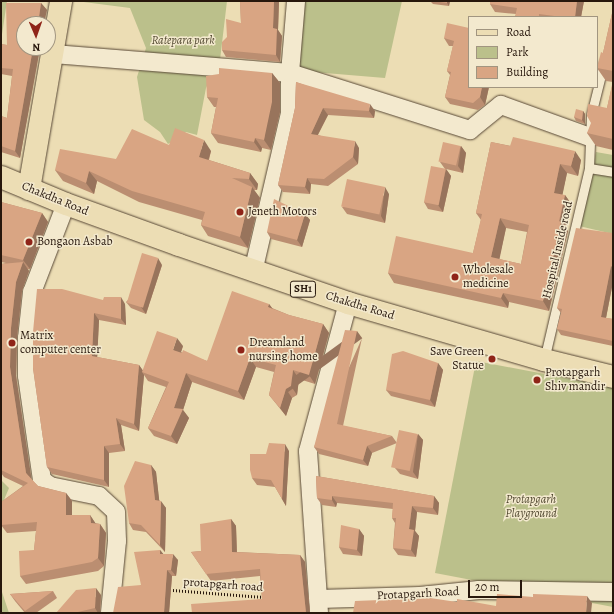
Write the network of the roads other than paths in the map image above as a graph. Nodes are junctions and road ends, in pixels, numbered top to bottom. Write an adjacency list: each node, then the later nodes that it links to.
1 (61, 1): 3 (main road)
2 (296, 1): 7 (street)
3 (56, 34)
4 (608, 50): 8 (lane, Hospital Inside road)
5 (56, 54): 7 (street)
6 (53, 56): 12 (main road)
7 (290, 73): 8 (street); 14 (street)
8 (590, 137): 9 (lane, Hospital Inside road)
9 (589, 168): 10 (lane); 16 (lane, Hospital Inside road)
10 (613, 172)
11 (1, 177): 12 (main road, Chakdha Road / SH1)
12 (29, 188): 13 (main road, Chakdha Road / SH1)
13 (66, 204): 14 (main road, Chakdha Road / SH1); 20 (street)
14 (253, 272): 15 (main road, Chakdha Road / SH1)
15 (348, 303): 16 (main road, Chakdha Road / SH1); 19 (street)
16 (544, 360): 17 (main road, Chakdha Road / SH1)
17 (613, 377)
18 (613, 592): 19 (street, Protapgarh Road)
19 (319, 606)
20 (110, 613)

